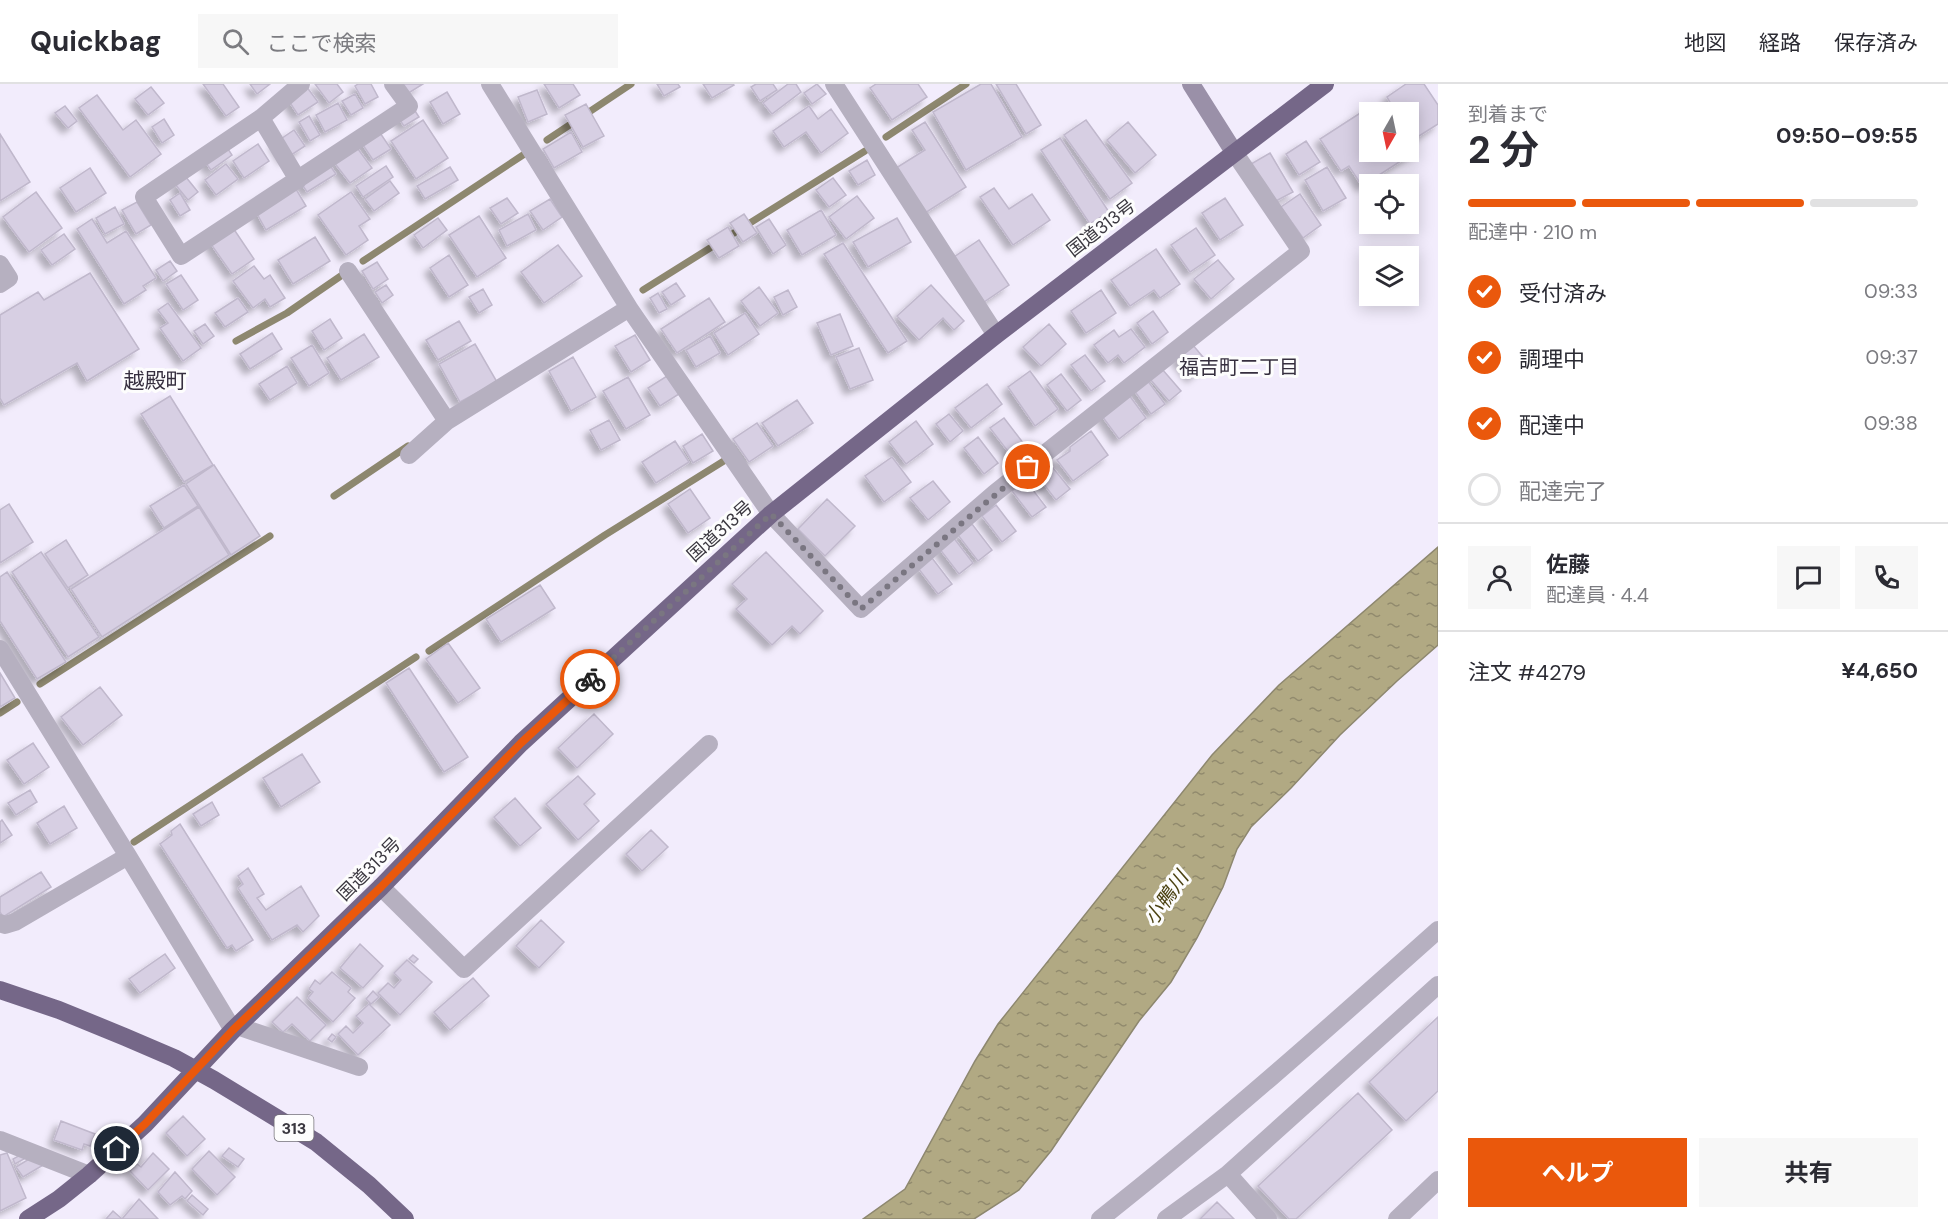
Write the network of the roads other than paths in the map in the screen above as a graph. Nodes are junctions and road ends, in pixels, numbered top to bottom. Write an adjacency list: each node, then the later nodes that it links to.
1 (301, 84): 7 (street)
2 (393, 84): 9 (street)
3 (1191, 84): 8 (street)
4 (1325, 84): 8 (highway, 国道313号)
5 (838, 85): 14 (street)
6 (497, 86): 13 (street)
7 (261, 118): 9 (street); 9 (street)
8 (1234, 152): 14 (highway, 国道313号); 17 (street)
9 (298, 180)
10 (0, 264): 12 (street)
11 (348, 271): 15 (street)
12 (0, 284)
13 (629, 308): 15 (street); 17 (street)
14 (996, 335): 17 (highway, 国道313号)
15 (447, 421): 16 (street)
16 (409, 455)
17 (771, 514): 21 (highway, 国道313号)
18 (0, 649): 20 (street)
19 (709, 744): 21 (street)
20 (128, 855): 22 (street); 26 (street)
21 (381, 887): 26 (highway, 国道313号)
22 (0, 923)
23 (1438, 930): 36 (street)
24 (1438, 985): 29 (street)
25 (0, 990): 35 (highway, 313)
26 (235, 1028): 27 (street); 30 (highway, 国道313号)
27 (359, 1066)
28 (0, 1140): 30 (street)
29 (1228, 1174): 37 (street); 38 (street)
30 (89, 1175): 32 (highway, 国道313号)
31 (1438, 1180): 39 (street)
32 (59, 1199): 33 (highway, 国道313号); 34 (street)
33 (28, 1219)
34 (49, 1219)
35 (405, 1219)
36 (1100, 1219)
37 (1166, 1219)
38 (1268, 1219)
39 (1397, 1219)

